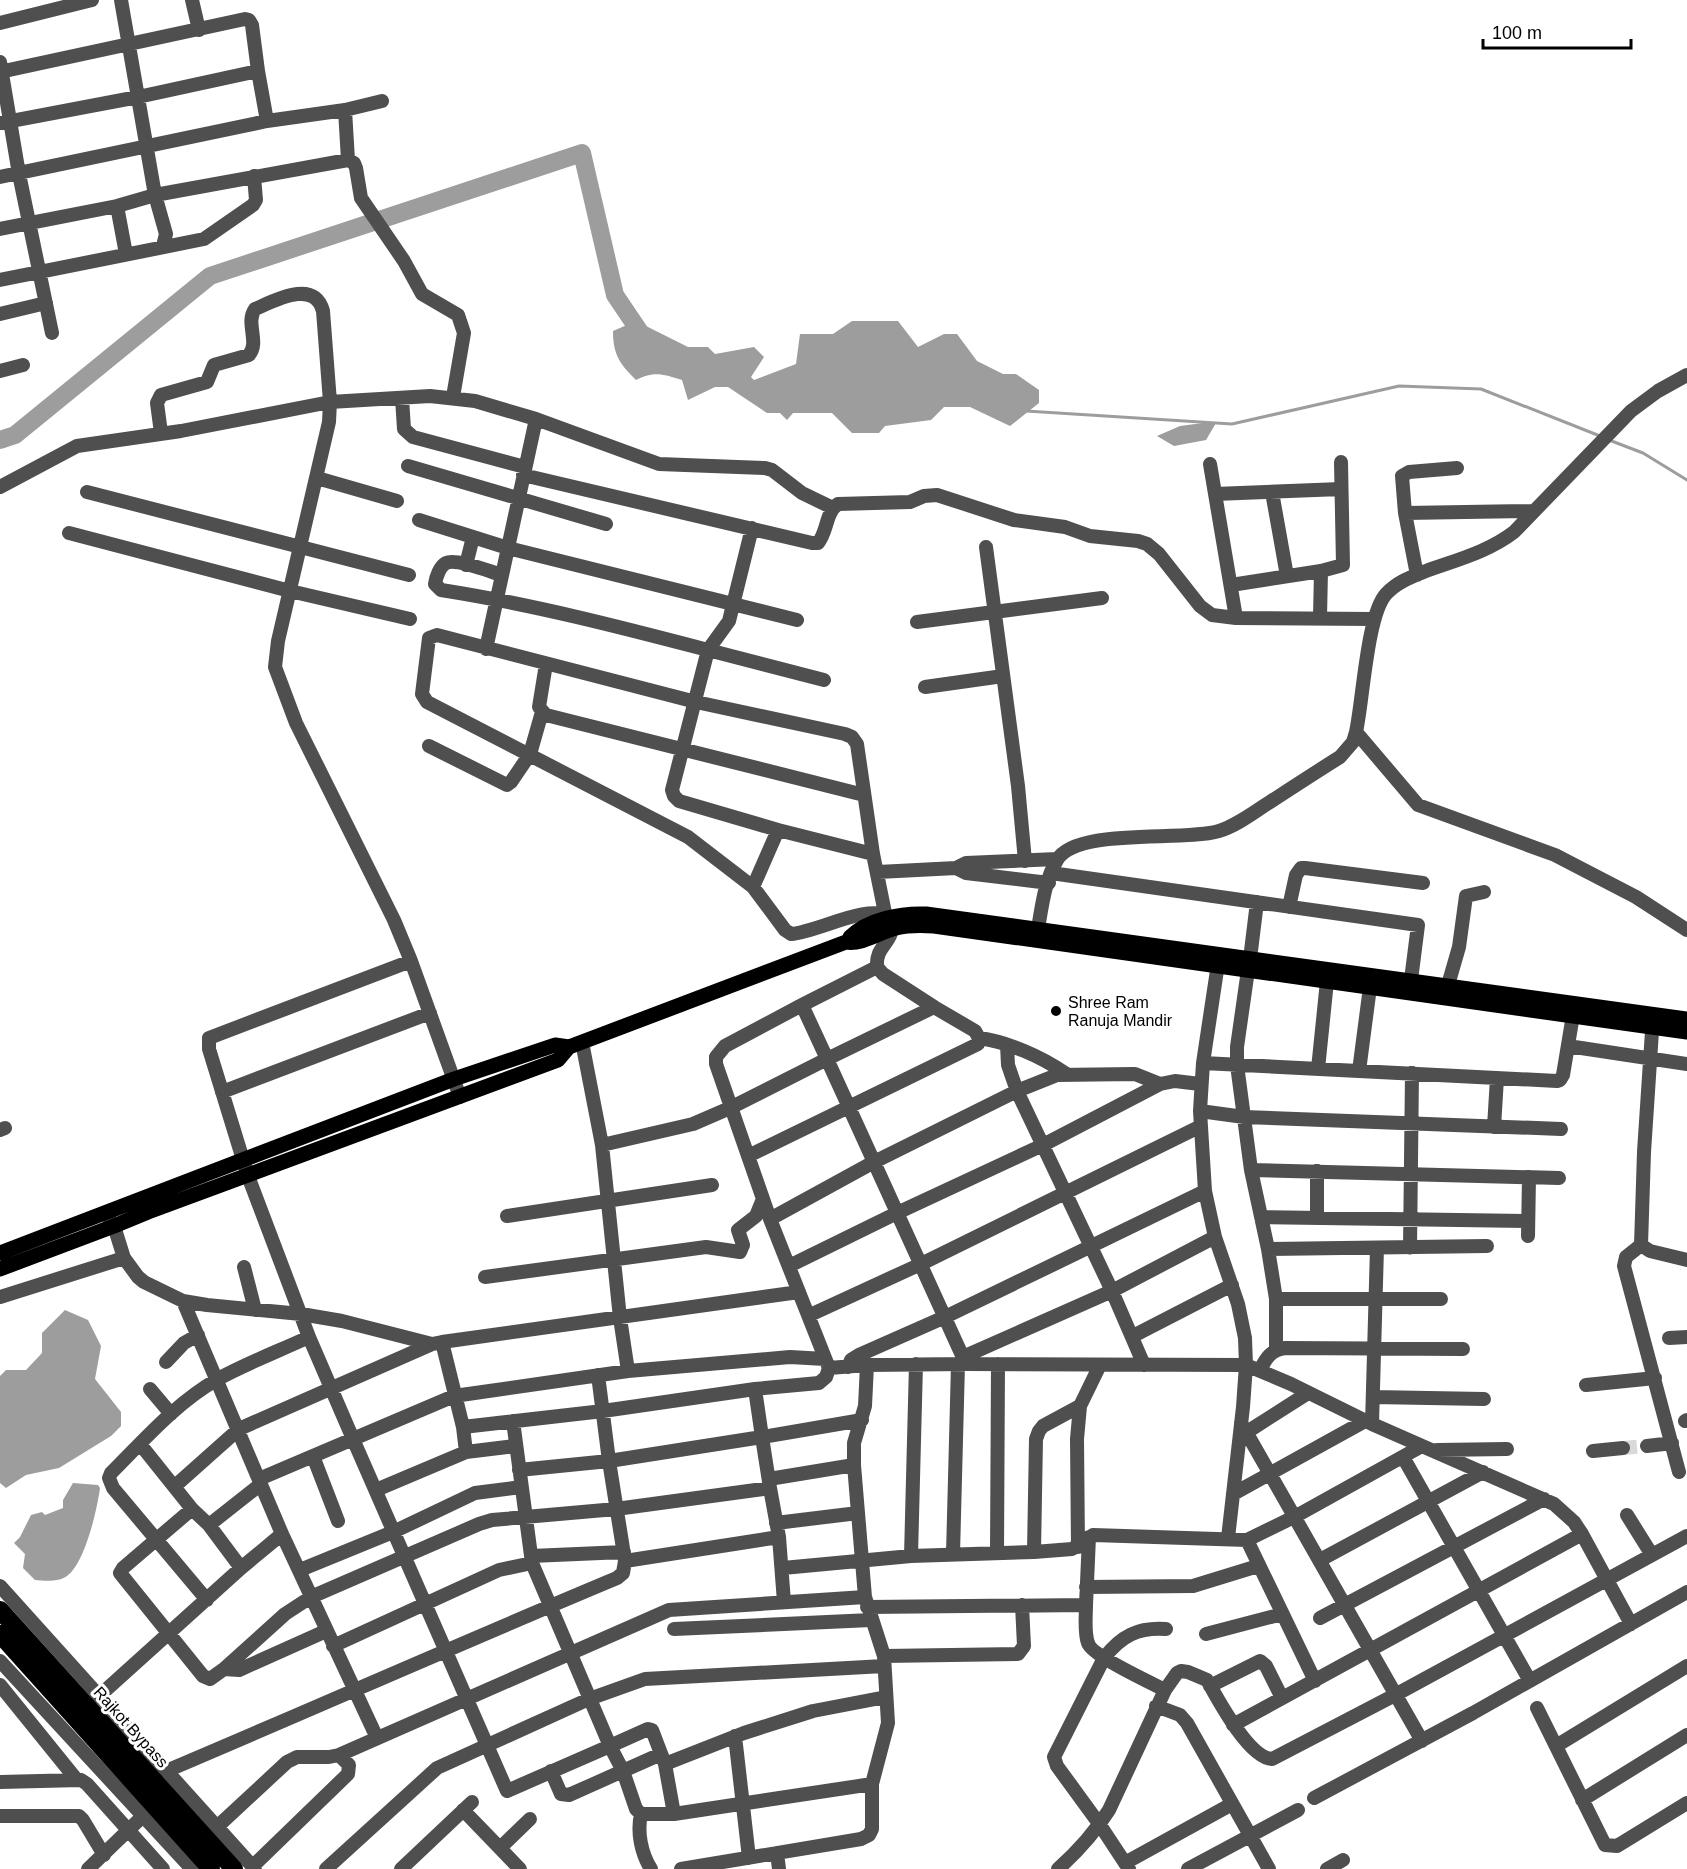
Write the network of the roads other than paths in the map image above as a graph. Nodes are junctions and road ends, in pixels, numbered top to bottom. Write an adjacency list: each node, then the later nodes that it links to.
1 (92, 0): 4 (street)
2 (121, 0): 6 (street)
3 (192, 0): 5 (street)
4 (0, 23)
5 (198, 30): 6 (street); 8 (street)
6 (128, 45): 7 (street); 9 (street)
7 (1, 68): 13 (street)
8 (258, 71): 9 (street); 12 (street)
9 (138, 97): 13 (street); 14 (street)
10 (382, 101): 11 (street)
11 (345, 110): 12 (street); 15 (street)
12 (267, 121): 14 (street)
13 (6, 122): 16 (street)
14 (146, 148): 16 (street); 19 (street)
15 (348, 160): 17 (street); 33 (street)
16 (19, 174): 18 (street); 21 (street)
17 (254, 176): 19 (street); 23 (street)
18 (0, 177)
19 (155, 195): 20 (street); 23 (street)
20 (117, 206): 21 (street); 24 (street)
21 (28, 223): 22 (street); 25 (street)
22 (0, 229)
23 (163, 246): 24 (street)
24 (126, 255): 25 (street)
25 (39, 272): 26 (street); 27 (street)
26 (0, 280)
27 (46, 303): 28 (street); 29 (street)
28 (0, 314)
29 (52, 333)
30 (23, 365): 31 (street)
31 (0, 371)
32 (1687, 375): 52 (street)
33 (453, 397): 34 (street); 36 (street)
34 (402, 398): 35 (street); 42 (street)
35 (330, 402): 37 (street); 37 (street); 43 (street)
36 (537, 419): 42 (street); 51 (street)
37 (160, 433): 44 (street)
38 (1341, 462): 45 (street)
39 (1210, 464): 48 (street)
40 (408, 466): 49 (street)
41 (1457, 468): 53 (street)
42 (524, 471): 49 (street); 56 (street)
43 (317, 478): 50 (street); 60 (street)
44 (0, 487)
45 (1341, 489): 47 (street); 63 (street)
46 (87, 492): 60 (street)
47 (1272, 492): 48 (street); 67 (street)
48 (1215, 494): 68 (street)
49 (518, 500): 55 (street); 61 (street)
50 (397, 501)
51 (833, 508): 56 (street); 75 (street)
52 (1534, 511): 53 (street); 66 (street)
53 (1405, 513): 66 (street)
54 (419, 520): 58 (street)
55 (606, 524)
56 (752, 528): 72 (street)
57 (69, 533): 69 (street)
58 (473, 537): 61 (street); 62 (street)
59 (986, 547): 73 (street)
60 (300, 548): 64 (street); 69 (street)
61 (508, 549): 65 (street); 72 (street)
62 (466, 565): 65 (street); 71 (street)
63 (1321, 571): 67 (street); 74 (street)
64 (409, 575)
65 (502, 575): 71 (street)
66 (1417, 575): 77 (street)
67 (1287, 576): 68 (street)
68 (1231, 585): 75 (street)
69 (290, 591): 76 (street); 109 (street)
70 (1102, 598): 73 (street)
71 (497, 599): 80 (street); 81 (street)
72 (733, 606): 78 (street); 81 (street)
73 (995, 611): 79 (street); 83 (street)
74 (1320, 617): 75 (street); 77 (street)
75 (1236, 618)
76 (410, 619)
77 (1373, 619): 88 (street)
78 (797, 620)
79 (917, 621)
80 (486, 649): 82 (street); 91 (street)
81 (708, 650): 84 (street); 86 (street)
82 (546, 664): 86 (street); 87 (street)
83 (1003, 676): 85 (street); 96 (street)
84 (824, 680)
85 (926, 687)
86 (696, 702): 90 (street); 92 (street)
87 (542, 712): 90 (street); 91 (street)
88 (1356, 732): 95 (street); 106 (street)
89 (429, 746): 91 (street)
90 (683, 750): 92 (street); 93 (street)
91 (530, 753): 101 (street)
92 (864, 795): 94 (street)
93 (778, 830): 94 (street); 101 (street)
94 (873, 854): 98 (street)
95 (1057, 859): 96 (street); 99 (street)
96 (1025, 861): 97 (street)
97 (956, 868): 98 (street); 99 (street)
98 (878, 872): 105 (street)
99 (1050, 878): 103 (street); 107 (street)
100 (1423, 883): 104 (street)
101 (753, 887): 105 (street)
102 (1484, 892): 114 (street)
103 (1257, 902): 104 (street); 110 (street)
104 (1289, 907): 112 (street)
105 (890, 919): 107 (main road); 111 (street); 125 (main road)
106 (1687, 930)
107 (1037, 935): 108 (main road)
108 (1219, 960): 110 (main road); 130 (street)
109 (411, 962): 119 (street); 142 (street)
110 (1249, 964): 112 (main road); 113 (main road); 132 (street)
111 (877, 967): 117 (street); 118 (street)
112 (1411, 980): 114 (main road)
113 (1328, 981): 115 (main road); 133 (street)
114 (1448, 985): 116 (main road)
115 (1370, 987): 116 (main road); 134 (street)
116 (1486, 997): 120 (main road); 122 (main road)
117 (802, 1005): 129 (street); 144 (street)
118 (934, 1007): 124 (street); 129 (street)
119 (430, 1013): 138 (street); 142 (street)
120 (1573, 1015): 122 (main road); 127 (street)
121 (1687, 1019): 122 (main road)
122 (1653, 1021): 123 (main road); 128 (street)
123 (1687, 1032)
124 (979, 1038): 126 (street); 145 (street)
125 (575, 1045): 138 (main road); 143 (main road); 152 (street)
126 (1006, 1045): 135 (street); 141 (street)
127 (1568, 1046): 128 (street); 137 (street)
128 (1651, 1058): 131 (street); 180 (street)
129 (827, 1059): 144 (street); 145 (street)
130 (1203, 1063): 132 (street); 140 (street)
131 (1687, 1064)
132 (1237, 1065): 133 (street); 147 (street)
133 (1318, 1069): 134 (street)
134 (1359, 1071): 136 (street)
135 (1065, 1073): 139 (street); 141 (street)
136 (1412, 1073): 137 (street); 148 (street)
137 (1497, 1078): 150 (street)
138 (454, 1080): 143 (street); 155 (main road)
139 (1160, 1084): 140 (street); 153 (street)
140 (1200, 1084): 146 (street)
141 (1017, 1091): 153 (street); 156 (street)
142 (222, 1092): 155 (street)
143 (460, 1097): 160 (main road)
144 (730, 1108): 152 (street); 154 (street)
145 (850, 1108): 154 (street); 156 (street)
146 (1200, 1111): 147 (street); 149 (street)
147 (1244, 1117): 148 (street); 157 (street)
148 (1411, 1124): 150 (street); 159 (street)
149 (1201, 1126): 164 (street); 165 (street)
150 (1494, 1127): 151 (street)
151 (1561, 1129)
152 (602, 1145): 166 (street)
153 (1043, 1145): 165 (street); 169 (street)
154 (748, 1156): 167 (street)
155 (243, 1160): 160 (street); 168 (main road)
156 (874, 1162): 169 (street); 173 (street)
157 (1251, 1170): 158 (street); 171 (street)
158 (1317, 1171): 159 (street); 172 (street)
159 (1410, 1175): 161 (street); 174 (street)
160 (248, 1176): 176 (main road); 205 (street)
161 (1529, 1177): 162 (street); 175 (street)
162 (1559, 1178)
163 (712, 1185): 166 (street)
164 (1205, 1191): 179 (street); 182 (street)
165 (1066, 1194): 182 (street); 191 (street)
166 (608, 1199): 170 (street); 189 (street)
167 (763, 1199): 173 (street); 189 (street)
168 (106, 1212): 176 (street); 177 (main road)
169 (897, 1213): 191 (street); 192 (street)
170 (507, 1216)
171 (1261, 1218): 172 (street); 186 (street)
172 (1317, 1218): 174 (street)
173 (770, 1219): 192 (street)
174 (1410, 1219): 175 (street); 185 (street)
175 (1528, 1221): 178 (street)
176 (114, 1226): 183 (main road); 188 (street)
177 (51, 1233): 183 (main road); 187 (main road)
178 (1528, 1236)
179 (1215, 1237): 196 (street); 197 (street)
180 (1641, 1245): 190 (street); 231 (street)
181 (1487, 1246): 185 (street)
182 (1092, 1247): 197 (street); 207 (street)
183 (57, 1248): 194 (main road)
184 (1377, 1248): 185 (street); 186 (street); 201 (street)
185 (1410, 1248)
186 (1268, 1249): 200 (street)
187 (0, 1253)
188 (124, 1258): 199 (street); 203 (street)
189 (614, 1258): 195 (street); 208 (street)
190 (1687, 1260)
191 (921, 1264): 206 (street); 207 (street)
192 (789, 1266): 198 (street)
193 (244, 1267): 204 (street)
194 (0, 1269)
195 (485, 1276)
196 (1232, 1284): 210 (street); 226 (street)
197 (1112, 1291): 210 (street); 218 (street)
198 (799, 1292): 206 (street); 208 (street)
199 (0, 1297)
200 (1276, 1299): 201 (street); 215 (street)
201 (1376, 1299): 202 (street); 216 (street)
202 (1441, 1299)
203 (183, 1301): 204 (street); 209 (street)
204 (255, 1310): 205 (street)
205 (301, 1314): 211 (street); 214 (street)
206 (810, 1315): 220 (street)
207 (945, 1317): 218 (street); 227 (street)
208 (620, 1318): 214 (street); 229 (street)
209 (198, 1335): 219 (street); 232 (street)
210 (1133, 1336): 225 (street)
211 (309, 1337): 232 (street); 234 (street)
212 (1687, 1337): 213 (street)
213 (1669, 1338)
214 (437, 1343): 234 (street); 238 (street)
215 (1276, 1349): 216 (street); 228 (street)
216 (1375, 1349): 217 (street); 239 (street)
217 (1463, 1349)
218 (962, 1361): 221 (street); 222 (street); 298 (street)
219 (166, 1362)
220 (827, 1364): 227 (street); 229 (street); 236 (street)
221 (916, 1364): 223 (street); 300 (street)
222 (998, 1364): 224 (street); 297 (street)
223 (867, 1365): 227 (street); 244 (street)
224 (1100, 1365): 225 (street); 241 (street)
225 (1144, 1365): 226 (street)
226 (1246, 1365): 228 (street); 248 (street)
227 (848, 1367)
228 (1260, 1370): 237 (street)
229 (628, 1371): 230 (street)
230 (598, 1376): 238 (street); 242 (street)
231 (1655, 1378): 233 (street); 252 (street)
232 (217, 1379): 243 (street); 249 (street)
233 (1586, 1385)
234 (332, 1388): 249 (street); 251 (street)
235 (150, 1389): 243 (street)
236 (755, 1389): 242 (street); 250 (street)
237 (1308, 1393): 246 (street); 248 (street)
238 (454, 1396): 247 (street); 251 (street)
239 (1373, 1397): 240 (street); 246 (street)
240 (1484, 1399)
241 (1080, 1406): 295 (street); 296 (street)
242 (603, 1412): 245 (street); 263 (street)
243 (171, 1414): 253 (street)
244 (862, 1420): 250 (street); 264 (street)
245 (513, 1421): 247 (street); 254 (street)
246 (1368, 1423): 256 (street); 268 (street)
247 (462, 1427): 260 (street)
248 (1244, 1427): 268 (street); 274 (street)
249 (239, 1429): 269 (street); 271 (street)
250 (762, 1437): 263 (street); 270 (street)
251 (353, 1439): 261 (street); 273 (street)
252 (1672, 1443): 255 (street); 267 (street)
253 (140, 1444): 271 (street); 292 (street)
254 (515, 1446): 260 (street); 265 (street)
255 (1647, 1446)
256 (1427, 1448): 258 (street); 262 (street); 266 (street)
257 (1623, 1448): 259 (street)
258 (1507, 1449)
259 (1593, 1451)
260 (466, 1452): 273 (street)
261 (313, 1456): 269 (street); 283 (street)
262 (1403, 1457): 276 (street); 281 (street)
263 (609, 1461): 265 (street); 278 (street)
264 (854, 1465): 270 (street); 279 (street)
265 (519, 1470): 272 (street)
266 (1483, 1472): 275 (street); 276 (street)
267 (1679, 1472)
268 (1272, 1474): 274 (street); 281 (street)
269 (260, 1481): 284 (street); 287 (street)
270 (770, 1483): 278 (street); 285 (street)
271 (175, 1486): 277 (street)
272 (521, 1487): 282 (street); 286 (street)
273 (376, 1490): 286 (street)
274 (1233, 1494): 291 (street)
275 (1544, 1499): 288 (street); 294 (street)
276 (1430, 1502): 294 (street); 305 (street)
277 (192, 1509): 284 (street); 292 (street)
278 (616, 1509): 282 (street); 302 (street)
279 (858, 1513): 285 (street); 304 (street)
280 (1627, 1515): 299 (street)
281 (1296, 1516): 293 (street); 305 (street)
282 (526, 1517): 301 (street); 303 (street)
283 (338, 1521)
284 (209, 1525): 307 (street)
285 (778, 1530): 302 (street); 308 (street)
286 (393, 1532): 301 (street); 309 (street)
287 (282, 1534): 307 (street); 309 (street)
288 (1582, 1534): 310 (street); 313 (street)
289 (1687, 1536): 299 (street)
290 (1089, 1537): 291 (street); 295 (street); 312 (street)
291 (1228, 1538): 293 (street)
292 (156, 1539): 316 (street); 333 (street)
293 (1247, 1540): 306 (street)
294 (1454, 1545): 313 (street); 321 (street)
295 (1078, 1546): 296 (street)
296 (1034, 1552): 297 (street)
297 (997, 1553): 298 (street)
298 (953, 1554): 300 (street)
299 (1652, 1555): 310 (street)
300 (911, 1556): 304 (street)
301 (404, 1557): 315 (street); 318 (street)
302 (625, 1557): 303 (street); 322 (street)
303 (532, 1559): 318 (street); 322 (street)
304 (861, 1559): 308 (street); 323 (street)
305 (1320, 1560): 321 (street)
306 (1258, 1566): 312 (street); 325 (street)
307 (241, 1568): 316 (street)
308 (783, 1568): 317 (street)
309 (300, 1570): 315 (street)
310 (1608, 1580): 327 (street); 334 (street)
311 (0, 1586): 351 (street)
312 (1086, 1587): 320 (street)
313 (1480, 1591): 334 (street); 337 (street)
314 (1687, 1592): 327 (street)
315 (311, 1597): 330 (street); 343 (street)
316 (207, 1600): 333 (street)
317 (784, 1602): 323 (street); 338 (street)
318 (425, 1604): 335 (street); 336 (street)
319 (1022, 1605): 320 (street); 323 (street); 341 (street)
320 (1086, 1605): 339 (street)
321 (1344, 1605): 326 (street); 337 (street)
322 (551, 1607): 336 (street); 338 (street)
323 (868, 1608): 328 (street); 341 (street)
324 (0, 1611): 402 (highway, Rajkot Bypass)
325 (1282, 1614): 332 (street); 344 (street)
326 (1320, 1618)
327 (1631, 1624): 345 (street)
328 (674, 1629)
329 (1166, 1629): 339 (street)
330 (326, 1631): 335 (street); 343 (street)
331 (0, 1634): 401 (highway)
332 (1206, 1634)
333 (169, 1635): 343 (street); 351 (street)
334 (1505, 1636): 345 (street); 350 (street)
335 (333, 1646): 349 (street)
336 (445, 1650): 349 (street); 353 (street)
337 (1370, 1651): 344 (street); 350 (street)
338 (570, 1654): 353 (street); 355 (street)
339 (1104, 1658): 348 (street); 387 (street)
340 (0, 1661): 358 (street)
341 (884, 1661): 352 (street); 355 (street)
342 (1687, 1666): 367 (street)
343 (224, 1669)
344 (1315, 1681): 354 (street)
345 (1530, 1681): 364 (street)
346 (0, 1685): 360 (street)
347 (1210, 1686): 348 (street); 354 (street); 359 (street)
348 (1165, 1690): 356 (street)
349 (355, 1691): 363 (street); 370 (street)
350 (1395, 1695): 359 (street); 364 (street)
351 (98, 1697): 370 (street)
352 (886, 1697): 362 (street); 375 (street)
353 (467, 1698): 363 (street); 365 (street)
354 (1282, 1698): 359 (street)
355 (589, 1699): 365 (street); 366 (street)
356 (1156, 1706): 380 (street); 387 (street)
357 (1537, 1708): 367 (street)
358 (49, 1715): 360 (street); 385 (street)
359 (1233, 1725)
360 (37, 1730): 373 (street)
361 (1687, 1735): 377 (street)
362 (735, 1736): 369 (street); 379 (street)
363 (378, 1738): 368 (street)
364 (1422, 1741): 376 (street)
365 (486, 1746): 371 (street); 403 (street)
366 (610, 1746): 369 (street); 371 (street); 372 (street)
367 (1556, 1746): 377 (street)
368 (339, 1755): 388 (street); 397 (street)
369 (663, 1759): 372 (street); 383 (street)
370 (166, 1771): 388 (street)
371 (551, 1771): 372 (street)
372 (623, 1771): 382 (street)
373 (76, 1779): 374 (street); 389 (street)
374 (0, 1782)
375 (872, 1784): 379 (street); 392 (street)
376 (1314, 1798)
377 (1582, 1800): 378 (street)
378 (1687, 1803)
379 (743, 1804): 383 (street); 394 (street)
380 (1232, 1804): 390 (street); 396 (street)
381 (1298, 1810): 390 (street)
382 (641, 1814): 383 (street); 406 (street)
383 (674, 1814)
384 (0, 1816): 393 (street)
385 (142, 1816): 389 (street); 400 (street)
386 (530, 1819): 391 (street)
387 (1100, 1825): 396 (street); 409 (street)
388 (218, 1826): 397 (street)
389 (129, 1830): 393 (street); 399 (street)
390 (1250, 1836): 410 (street); 411 (street)
391 (500, 1848): 404 (street); 405 (street)
392 (777, 1853): 394 (street); 408 (street)
393 (104, 1855): 398 (street)
394 (749, 1858): 407 (street)
395 (1343, 1860): 412 (street)
396 (1127, 1866)
397 (254, 1868)
398 (88, 1869)
399 (163, 1869)
400 (192, 1869)
401 (211, 1869)
402 (234, 1869)
403 (326, 1869)
404 (401, 1869)
405 (520, 1869)
406 (651, 1869)
407 (681, 1869)
408 (779, 1869)
409 (1058, 1869)
410 (1188, 1869)
411 (1269, 1869)
412 (1327, 1869)

